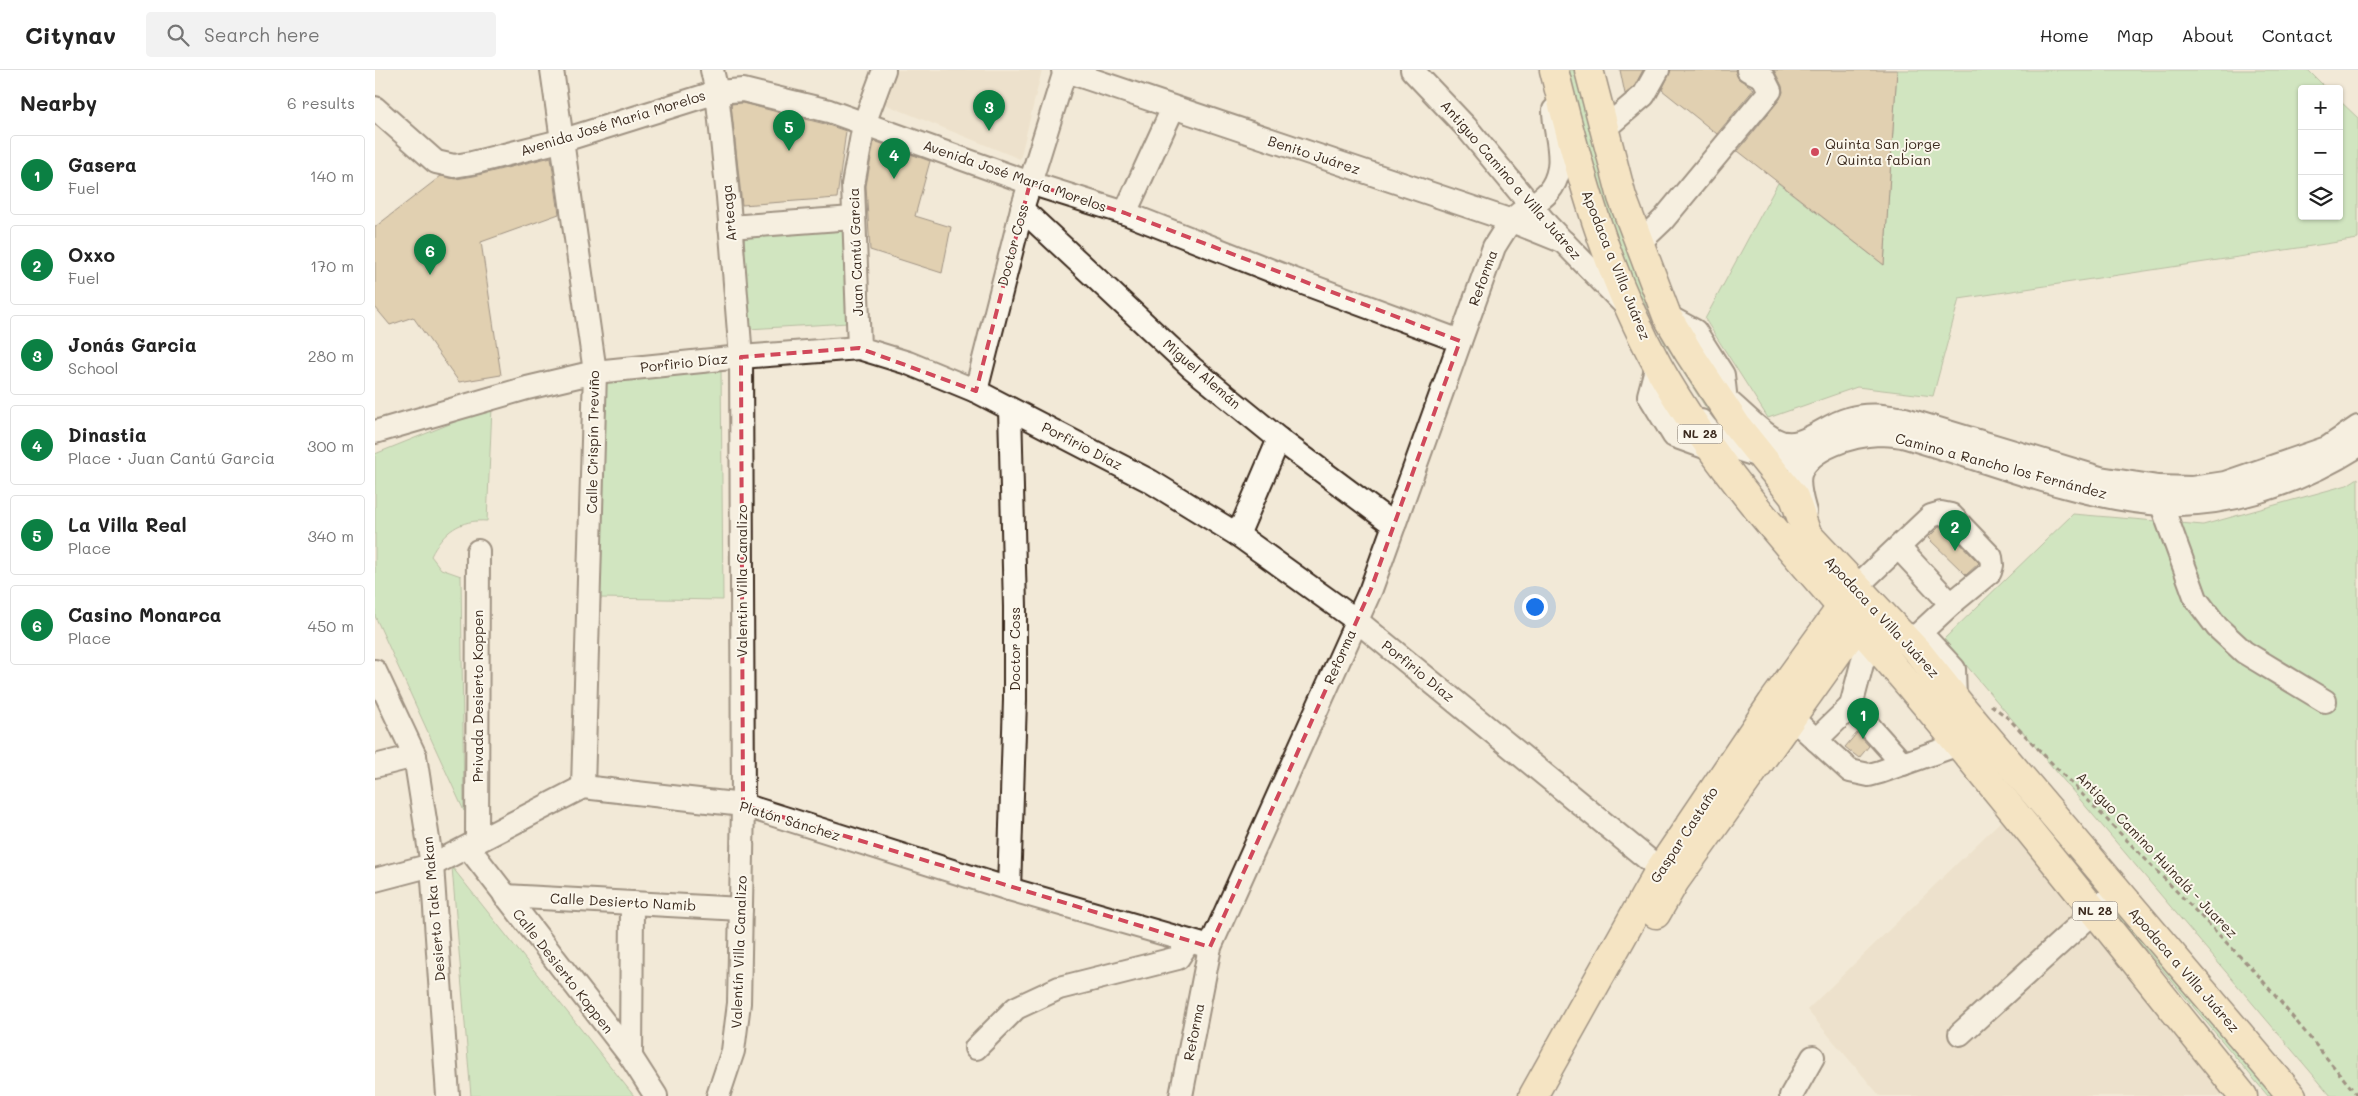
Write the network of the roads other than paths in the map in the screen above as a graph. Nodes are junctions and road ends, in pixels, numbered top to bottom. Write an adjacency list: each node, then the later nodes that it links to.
1 (552, 70): 15 (street, Calle Crispín Treviño)
2 (711, 70): 10 (street, Arteaga)
3 (884, 70): 13 (street, Juan Cantú Garcia)
4 (1412, 70): 19 (street, Antiguo Camino a Villa Juárez)
5 (1589, 70): 14 (main road, Apodaca a Villa Juárez / NL 28)
6 (1658, 70): 14 (street)
7 (1748, 70): 22 (street)
8 (1064, 71): 12 (street, Benito Juárez); 16 (street, Doctor Coss)
9 (1555, 76): 19 (street, Reforma); 23 (main road, Apodaca a Villa Juárez / NL 28)
10 (717, 92): 13 (street, Avenida José María Morelos); 15 (street, Avenida José María Morelos); 21 (street, Arteaga)
11 (375, 108): 15 (street, Avenida José María Morelos)
12 (1173, 108): 18 (street); 19 (street, Benito Juárez)
13 (864, 124): 16 (street, Avenida José María Morelos); 20 (street, Juan Cantú Garcia)
14 (1604, 129): 22 (main road, Apodaca a Villa Juárez / NL 28)
15 (564, 140): 28 (street, Calle Crispín Treviño)
16 (1030, 183): 17 (street, Doctor Coss); 18 (street, Avenida José María Morelos)
17 (1022, 209): 29 (street, Doctor Coss); 34 (street, Miguel Alemán)
18 (1125, 212): 24 (street, Avenida José María Morelos)
19 (1520, 217): 23 (street, Antiguo Camino a Villa Juárez); 24 (street, Reforma)
20 (853, 218): 21 (street); 25 (street, Juan Cantú Garcia)
21 (730, 227): 26 (street, Arteaga)
22 (1639, 244): 30 (main road, Apodaca a Villa Juárez / NL 28)
23 (1631, 311): 27 (main road, Apodaca a Villa Juárez / NL 28)
24 (1460, 340): 39 (street, Reforma)
25 (859, 348): 26 (street, Porfirio Díaz); 29 (street, Porfirio Díaz)
26 (741, 357): 28 (street, Porfirio Díaz); 58 (street, Valentin Villa Canalizo)
27 (1656, 361): 36 (street, Camino a Rancho los Fernández); 45 (main road, Apodaca a Villa Juárez / NL 28)
28 (595, 372): 33 (street, Porfirio Díaz); 57 (street, Calle Crispín Treviño)
29 (976, 391): 31 (street, Porfirio Díaz)
30 (1721, 399): 32 (street); 36 (main road, Apodaca a Villa Juárez / NL 28)
31 (1010, 409): 40 (street, Porfirio Díaz); 63 (street, Doctor Coss)
32 (2358, 427)
33 (375, 432)
34 (1279, 439): 39 (street, Miguel Alemán); 40 (street)
35 (2358, 446): 38 (street, Camino a Rancho los Fernández)
36 (1759, 454): 37 (street, Camino a Rancho los Fernández); 41 (main road, Apodaca a Villa Juárez / NL 28)
37 (1816, 454): 38 (street, Camino a Rancho los Fernández); 41 (street)
38 (2161, 503): 49 (street)
39 (1394, 525): 46 (street, Reforma)
40 (1238, 535): 46 (street, Porfirio Díaz)
41 (1810, 538): 45 (main road, Apodaca a Villa Juárez / NL 28)
42 (1899, 548): 44 (street); 44 (street); 45 (street)
43 (478, 552): 59 (street, Privada Desierto Koppen)
44 (1951, 604): 47 (street)
45 (1859, 612): 47 (main road, Apodaca a Villa Juárez / NL 28); 50 (street); 51 (main road, Gaspar Castaño); 53 (main road, Apodaca a Villa Juárez / NL 28)
46 (1356, 620): 61 (street, Porfirio Díaz); 69 (street, Reforma)
47 (1908, 637): 64 (main road, Apodaca a Villa Juárez / NL 28)
48 (376, 677): 54 (street, Desierto Taka Makan)
49 (2325, 701)
50 (1851, 706): 52 (street); 55 (street)
51 (1781, 710): 52 (street); 61 (main road, Gaspar Castaño)
52 (1816, 740): 55 (street)
53 (1959, 744): 55 (street); 68 (main road, Apodaca a Villa Juárez / NL 28)
54 (415, 756): 56 (street); 60 (street, Desierto Taka Makan)
55 (1903, 764)
56 (375, 766)
57 (583, 787): 58 (street, Platón Sánchez); 59 (street)
58 (743, 805): 63 (street, Platón Sánchez); 67 (street, Valentín Villa Canalizo)
59 (473, 844): 60 (street); 65 (street, Calle Desierto Koppen)
60 (432, 865): 62 (street); 76 (street, Desierto Taka Makan)
61 (1667, 875): 80 (main road, Gaspar Castaño); 81 (main road, Gaspar Castaño)
62 (375, 880)
63 (1009, 889): 69 (street, Platón Sánchez)
64 (2117, 891): 68 (street); 72 (main road, Apodaca a Villa Juárez / NL 28)
65 (505, 896): 66 (street, Calle Desierto Namib); 73 (street, Calle Desierto Koppen)
66 (632, 903): 67 (street, Calle Desierto Namib); 73 (street)
67 (741, 909): 78 (street, Valentín Villa Canalizo)
68 (2095, 912): 70 (street); 75 (main road, Apodaca a Villa Juárez / NL 28)
69 (1199, 944): 71 (street); 79 (street, Reforma)
70 (1960, 1034)
71 (976, 1048)
72 (2255, 1053): 75 (main road); 83 (main road, Apodaca a Villa Juárez / NL 28)
73 (631, 1057): 77 (street, Calle Desierto Koppen)
74 (1813, 1057): 82 (street)
75 (2235, 1086)
76 (448, 1096)
77 (656, 1096)
78 (718, 1096)
79 (1181, 1096)
80 (1533, 1096)
81 (1553, 1096)
82 (1791, 1096)
83 (2292, 1096)

